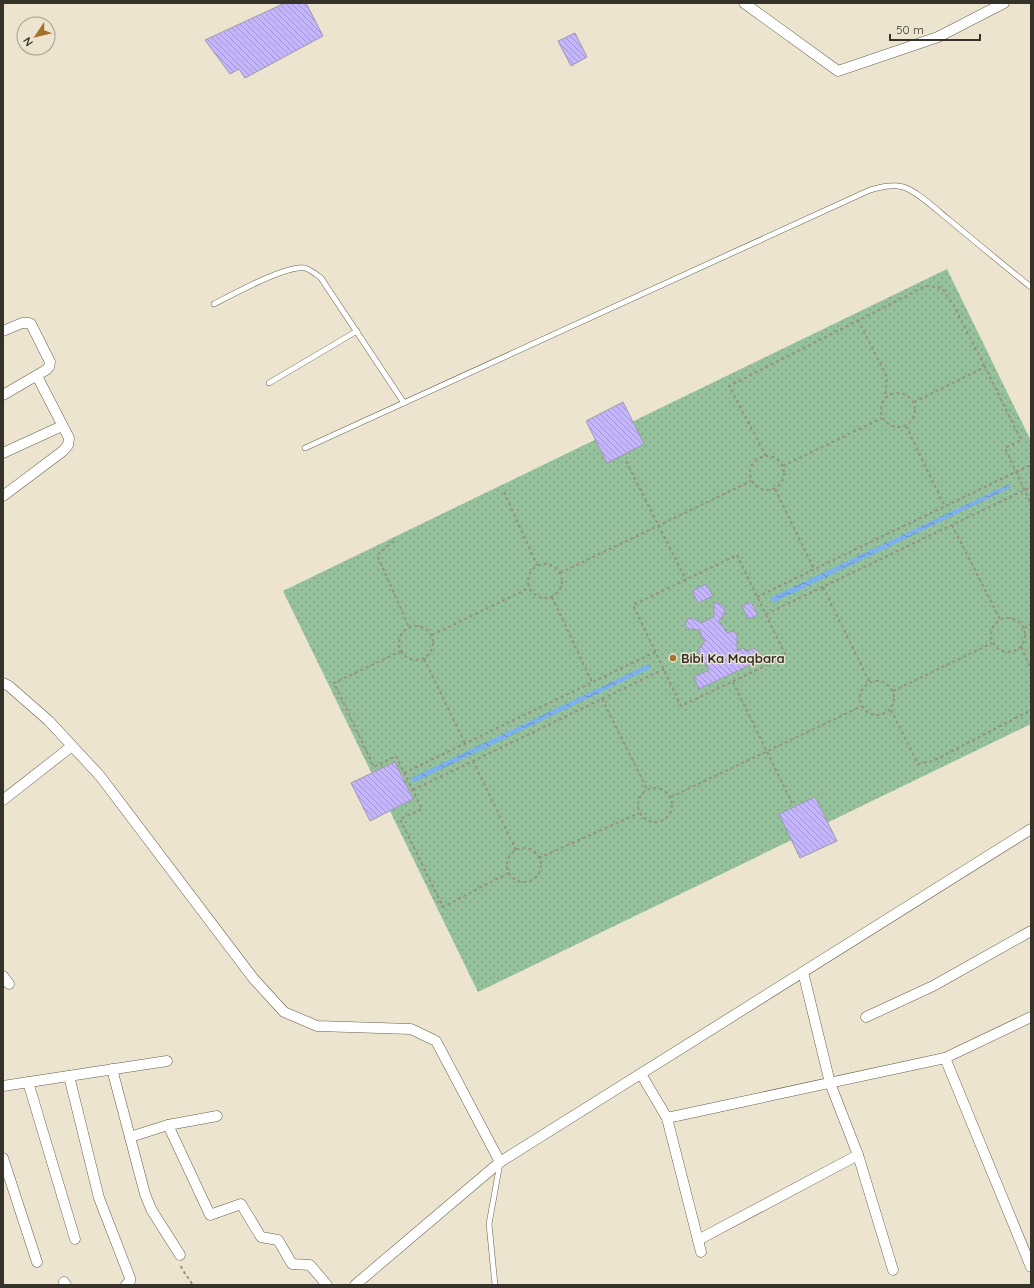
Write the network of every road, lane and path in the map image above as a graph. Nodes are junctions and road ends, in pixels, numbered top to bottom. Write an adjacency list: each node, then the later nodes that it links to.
1 (744, 3): 2 (street)
2 (1004, 3)
3 (1031, 287): 14 (lane)
4 (214, 304): 7 (lane)
5 (858, 320): 8 (path); 12 (path); 20 (path)
6 (3, 331): 9 (street)
7 (357, 331): 10 (lane); 14 (lane)
8 (985, 367): 13 (path); 24 (path)
9 (37, 376): 11 (street); 16 (street)
10 (269, 383)
11 (3, 395)
12 (885, 398): 13 (path); 15 (path)
13 (914, 402): 17 (path)
14 (404, 403): 18 (lane)
15 (882, 418): 17 (path); 22 (path)
16 (62, 426): 19 (street); 30 (street)
17 (906, 426): 32 (path)
18 (305, 448)
19 (3, 453)
20 (766, 456): 22 (path); 25 (path)
21 (626, 461): 33 (path)
22 (783, 466): 27 (path)
23 (1031, 467): 24 (path)
24 (1015, 472): 28 (path); 32 (path)
25 (752, 481): 27 (path); 33 (path)
26 (1031, 487): 28 (path)
27 (775, 489): 37 (path)
28 (1024, 491): 31 (path); 34 (path)
29 (504, 492): 36 (path)
30 (3, 496)
31 (1031, 504)
32 (945, 507): 37 (path)
33 (658, 525): 38 (path); 39 (path)
34 (952, 525): 40 (path); 45 (path)
35 (394, 541): 47 (path)
36 (537, 565): 38 (path); 41 (path)
37 (814, 570): 43 (path)
38 (560, 573): 42 (path)
39 (686, 580): 43 (path); 53 (path)
40 (823, 587): 44 (path); 60 (path)
41 (529, 588): 42 (path); 49 (path)
42 (552, 596): 57 (path)
43 (757, 597): 44 (path)
44 (766, 614): 58 (path)
45 (1000, 619): 48 (path); 50 (path)
46 (1031, 624): 48 (path)
47 (409, 627): 49 (path); 52 (path)
48 (1024, 628): 51 (path)
49 (432, 635): 54 (path)
50 (992, 643): 51 (path); 61 (path)
51 (1021, 647): 56 (path)
52 (401, 650): 54 (path); 70 (path)
53 (656, 652): 55 (path); 57 (path)
54 (424, 659): 66 (path)
55 (664, 669): 58 (path); 62 (path)
56 (1031, 669)
57 (592, 682): 66 (path)
58 (733, 682): 68 (path)
59 (3, 683): 67 (street)
60 (870, 683): 61 (path); 63 (path)
61 (893, 691): 64 (path)
62 (602, 699): 69 (path); 71 (path)
63 (862, 706): 64 (path); 68 (path)
64 (891, 710): 65 (path)
65 (1031, 710)
66 (465, 744): 70 (path)
67 (72, 746): 74 (street); 99 (street)
68 (767, 752): 73 (path); 75 (path)
69 (473, 761): 72 (path); 78 (path)
70 (404, 773): 72 (path)
71 (647, 789): 73 (path); 76 (path)
72 (413, 790): 80 (path)
73 (671, 797): 76 (path)
74 (3, 800)
75 (792, 803)
76 (639, 812): 79 (path)
77 (1031, 829): 82 (street)
78 (516, 850): 79 (path); 80 (path)
79 (539, 858): 80 (path)
80 (508, 873)
81 (1031, 931): 84 (street)
82 (803, 972): 88 (street); 91 (street)
83 (1031, 1017): 85 (street)
84 (866, 1018)
85 (945, 1058): 91 (street); 105 (street)
86 (167, 1061): 87 (street)
87 (112, 1069): 89 (street); 96 (street)
88 (641, 1074): 94 (street); 99 (street)
89 (69, 1076): 90 (street); 107 (street)
90 (28, 1082): 92 (street); 100 (street)
91 (830, 1083): 94 (street); 97 (street)
92 (3, 1086)
93 (217, 1116): 95 (street)
94 (668, 1118): 101 (street)
95 (168, 1125): 96 (street); 109 (street)
96 (130, 1136): 103 (street)
97 (858, 1155): 101 (street); 106 (street)
98 (3, 1158): 104 (street)
99 (500, 1162): 110 (street); 111 (lane)
100 (75, 1240)
101 (698, 1240): 102 (street)
102 (701, 1252)
103 (180, 1255): 108 (path)
104 (37, 1262)
105 (1031, 1267)
106 (893, 1270)
107 (126, 1285)
108 (193, 1285)
109 (327, 1285)
110 (355, 1285)
111 (495, 1285)

